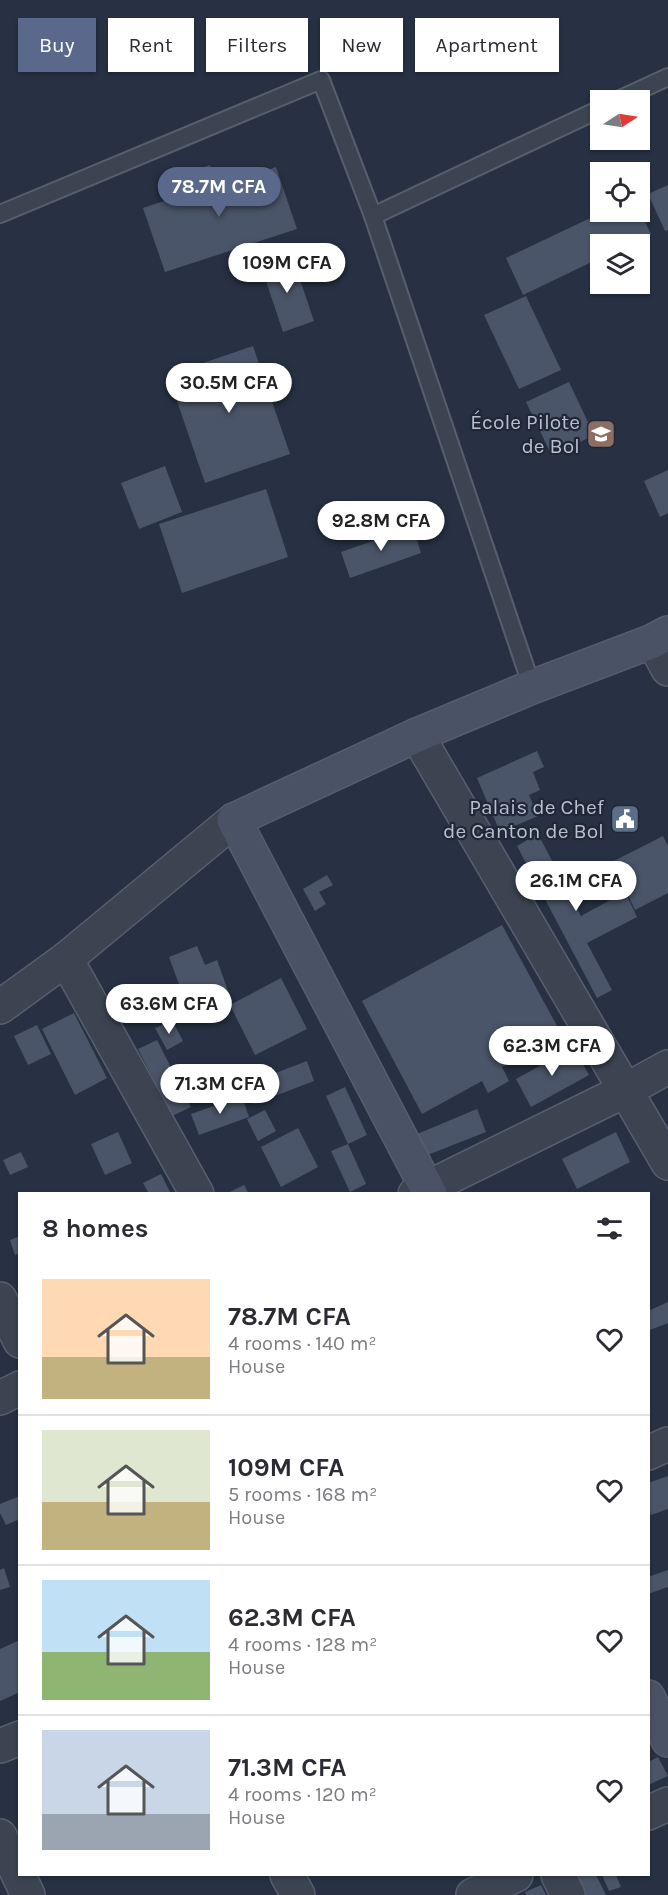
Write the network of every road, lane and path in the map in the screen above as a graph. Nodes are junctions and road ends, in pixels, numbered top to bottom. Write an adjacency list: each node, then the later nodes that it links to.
1 (668, 77): 2 (lane)
2 (640, 90)
3 (590, 114): 5 (lane)
4 (0, 214): 5 (lane)
5 (373, 216): 7 (lane)
6 (663, 648): 7 (street)
7 (532, 687): 8 (street)
8 (417, 735): 9 (street); 13 (street)
9 (234, 820): 10 (street); 16 (street)
10 (66, 959): 11 (street); 15 (street)
11 (0, 1007)
12 (668, 1067): 13 (street)
13 (626, 1090): 14 (street); 16 (street)
14 (668, 1163)
15 (196, 1192)
16 (424, 1192)
17 (0, 1299): 18 (street)
18 (18, 1337)
19 (18, 1389): 20 (street)
20 (0, 1398)
21 (668, 1444): 22 (street)
22 (650, 1452)
23 (650, 1701): 25 (street)
24 (18, 1739): 26 (street)
25 (668, 1740)
26 (0, 1746)
27 (668, 1804): 28 (street)
28 (650, 1812)
29 (0, 1836): 30 (street)
30 (18, 1874)
31 (19, 1876): 35 (street)
32 (288, 1876): 36 (street)
33 (514, 1876): 37 (street)
34 (558, 1876): 38 (street)
35 (28, 1895)
36 (298, 1895)
37 (473, 1895)
38 (568, 1895)

